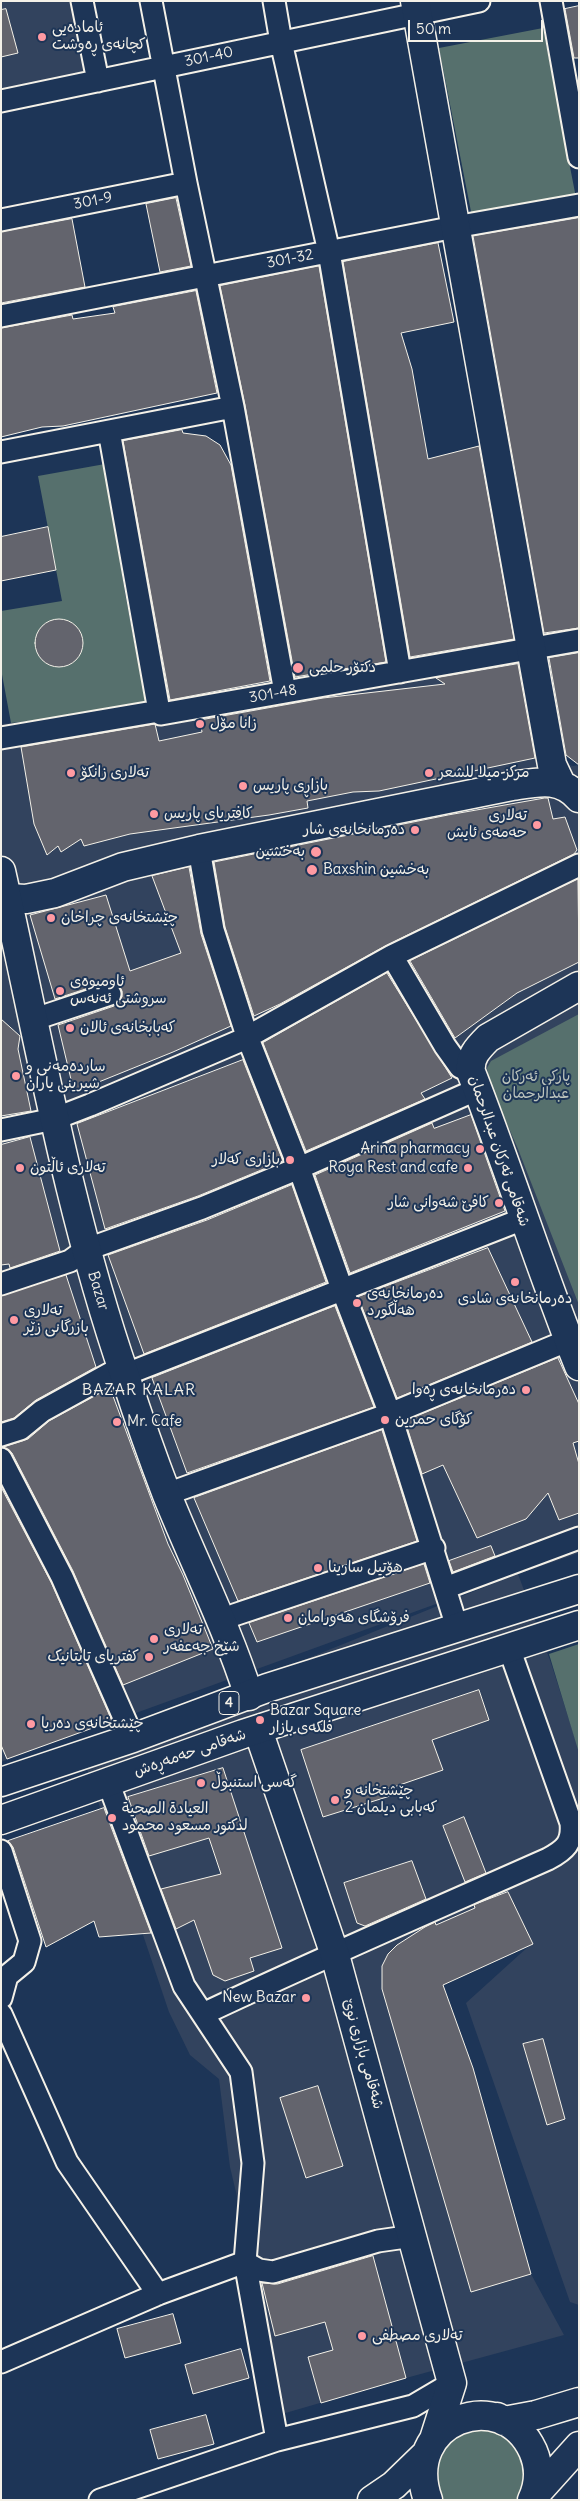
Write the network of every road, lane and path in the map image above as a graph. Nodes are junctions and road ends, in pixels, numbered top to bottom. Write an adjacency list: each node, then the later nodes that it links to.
1 (82, 1): 9 (street)
2 (151, 1): 8 (street)
3 (274, 1): 7 (street)
4 (479, 1): 6 (street, 301-40)
5 (551, 1): 11 (street)
6 (416, 7): 7 (street, 301-40); 15 (main road)
7 (280, 42): 8 (street, 301-40); 16 (street)
8 (162, 67): 9 (street, 301-40); 12 (street)
9 (98, 81): 10 (street, 301-40)
10 (1, 101)
11 (579, 157)
12 (186, 183): 14 (street, 301-9); 17 (street)
13 (579, 205): 15 (street, 301-32)
14 (1, 220)
15 (454, 227): 16 (street, 301-32); 23 (main road)
16 (329, 252): 17 (street, 301-32); 24 (street)
17 (205, 276): 18 (street, 301-32); 19 (street)
18 (1, 316)
19 (233, 407): 20 (street); 25 (street)
20 (109, 431): 21 (street); 26 (street)
21 (1, 452)
22 (579, 640): 23 (street, 301-48)
23 (532, 648): 24 (street, 301-48); 28 (main road)
24 (400, 672): 25 (street, 301-48)
25 (285, 692): 26 (street, 301-48)
26 (160, 712): 27 (street, 301-48)
27 (1, 738)
28 (570, 791): 29 (main road)
29 (199, 849): 32 (main road); 37 (street)
30 (579, 865): 33 (street)
31 (1, 871): 32 (main road, Bazar)
32 (7, 898): 36 (main road, Bazar)
33 (392, 956): 37 (street); 38 (street)
34 (579, 986): 38 (main road, شەقامی ئەرکان عبدالرحمان)
35 (110, 994): 36 (street)
36 (32, 1020): 39 (main road, Bazar)
37 (247, 1036): 39 (street); 41 (street)
38 (474, 1081): 41 (street); 42 (main road, شەقامی ئەرکان عبدالرحمان)
39 (54, 1119): 40 (street); 43 (main road, Bazar)
40 (1, 1130)
41 (299, 1168): 43 (street); 45 (street)
42 (523, 1219): 45 (street); 46 (main road, شەقامی ئەرکان عبدالرحمان)
43 (85, 1250): 44 (street); 48 (main road, Bazar)
44 (1, 1284)
45 (342, 1289): 48 (street); 49 (street)
46 (568, 1340): 47 (main road, شەقامی ئەرکان عبدالرحمان); 49 (street)
47 (579, 1366)
48 (123, 1371): 50 (street); 52 (main road, Bazar)
49 (390, 1414): 52 (street); 54 (street)
50 (1, 1435)
51 (1, 1459): 63 (street)
52 (167, 1494): 61 (main road, Bazar)
53 (579, 1538): 55 (street)
54 (434, 1548): 55 (street); 57 (street)
55 (445, 1588): 59 (street)
56 (579, 1589): 59 (main road, 4)
57 (234, 1615)
58 (579, 1625): 60 (main road, شەقامی حەمەڕەش / 4)
59 (457, 1628): 61 (main road, 4)
60 (508, 1648): 62 (main road, شەقامی حەمەڕەش / 4); 68 (street)
61 (249, 1696): 62 (main road, Bazar); 63 (main road, 4)
62 (258, 1730): 65 (main road, شەقامی حەمەڕەش / 4); 68 (main road, شەقامی بازاری نوێ)
63 (132, 1738): 64 (main road, 4)
64 (1, 1782)
65 (108, 1782): 66 (main road, شەقامی حەمەڕەش / 4); 71 (street)
66 (1, 1820)
67 (1, 1851): 69 (street)
68 (335, 1955): 71 (street); 72 (main road, شەقامی بازاری نوێ)
69 (1, 1998)
70 (1, 2014): 74 (street)
71 (203, 2014): 73 (street)
72 (413, 2236): 73 (street); 76 (main road, شەقامی بازاری نوێ)
73 (245, 2262): 74 (street); 79 (street)
74 (158, 2294): 75 (street)
75 (1, 2362)
76 (452, 2383): 78 (main road); 79 (street); 80 (main road)
77 (579, 2402): 78 (main road)
78 (504, 2421): 80 (main road); 82 (main road)
79 (277, 2440): 83 (street)
80 (430, 2446): 84 (main road); 85 (main road)
81 (579, 2446): 82 (main road)
82 (533, 2497)
83 (100, 2500)
84 (372, 2500)
85 (428, 2500)

